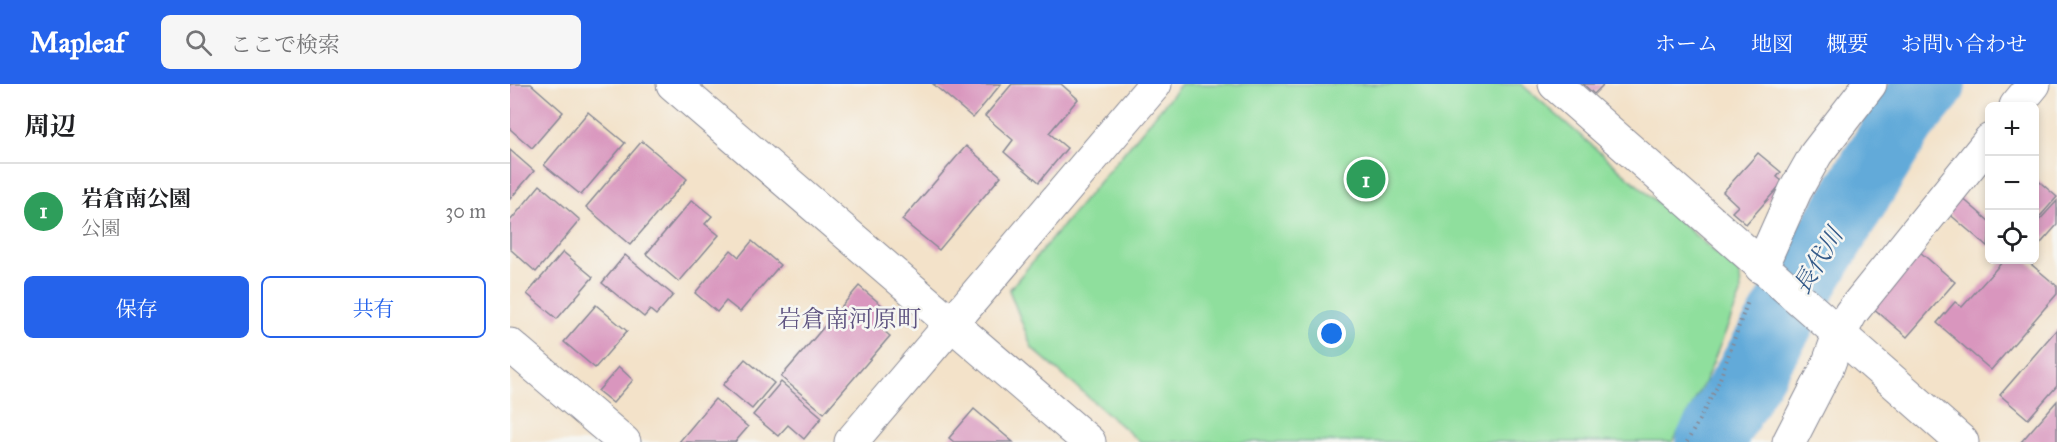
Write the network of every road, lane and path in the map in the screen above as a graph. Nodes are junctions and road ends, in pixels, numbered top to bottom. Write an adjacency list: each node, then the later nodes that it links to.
1 (673, 84): 9 (street)
2 (1555, 84): 8 (street)
3 (1870, 84): 8 (street)
4 (2034, 84): 6 (street)
5 (1144, 88): 9 (street)
6 (2019, 102)
7 (1985, 145): 10 (street)
8 (1769, 274): 10 (street); 15 (path)
9 (952, 324): 13 (street); 14 (street)
10 (1832, 329): 16 (street); 17 (street)
11 (510, 345): 12 (street)
12 (624, 442)
13 (851, 442)
14 (1089, 442)
15 (1687, 442)
16 (1789, 442)
17 (1962, 442)

